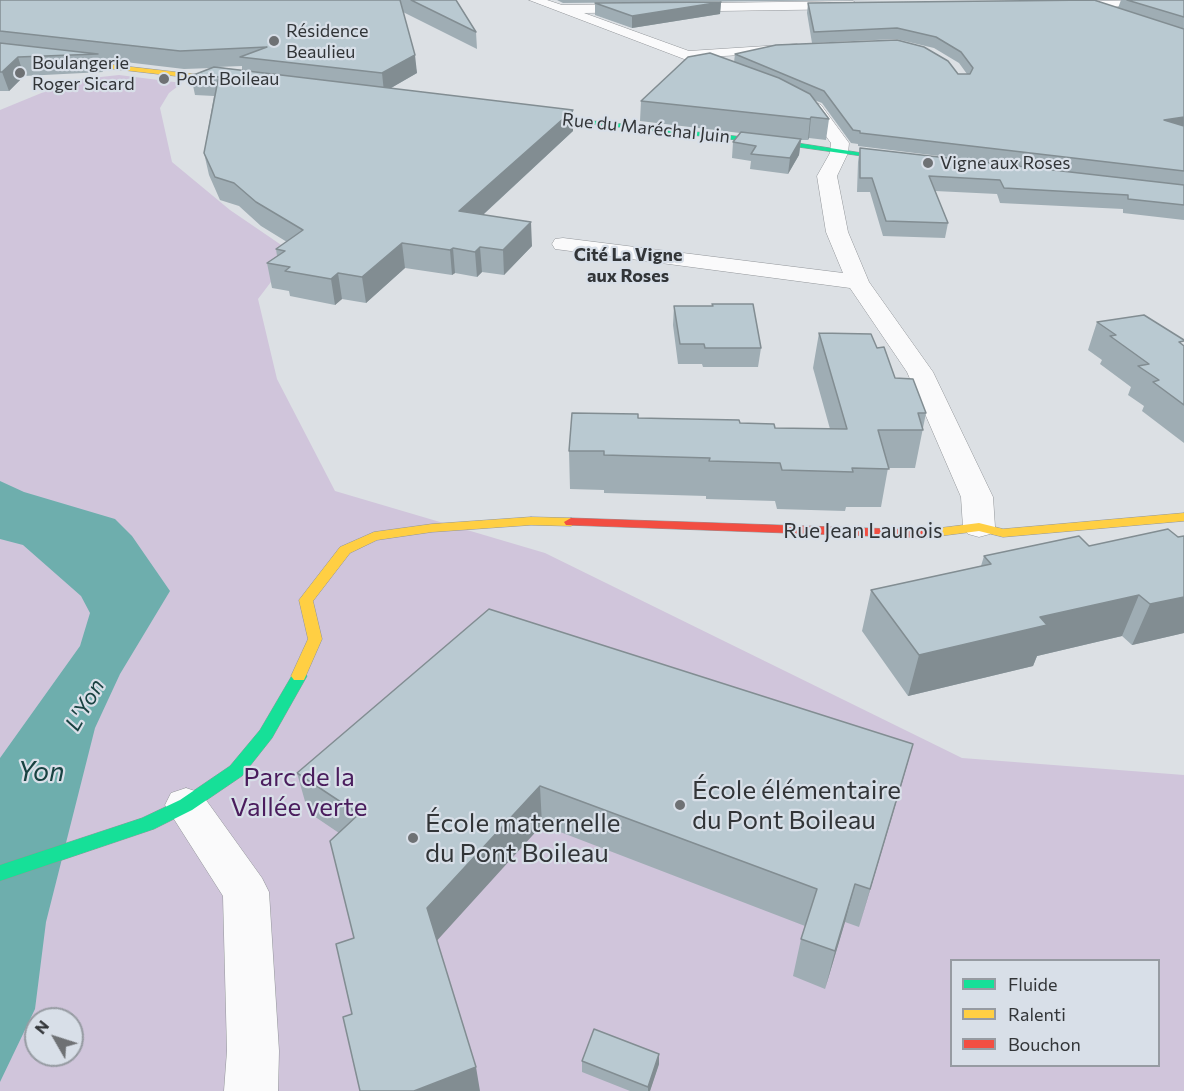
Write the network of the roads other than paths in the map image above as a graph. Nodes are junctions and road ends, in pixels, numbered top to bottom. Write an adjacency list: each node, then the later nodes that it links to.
1 (535, 0): 7 (street)
2 (1138, 0): 6 (street)
3 (809, 3): 4 (street); 7 (street)
4 (863, 5)
5 (1043, 6): 6 (street)
6 (1091, 6): 8 (street)
7 (561, 9): 11 (street)
8 (1120, 16)
9 (811, 47): 11 (street)
10 (0, 54): 13 (main road)
11 (685, 54): 12 (street)
12 (746, 78)
13 (250, 83)
14 (784, 93): 16 (street)
15 (513, 114): 16 (main road, Rue du Maréchal Juin)
16 (838, 153): 17 (main road, Rue du Maréchal Juin); 19 (street)
17 (918, 162)
18 (563, 244): 19 (street)
19 (858, 282): 21 (street)
20 (1184, 518): 21 (main road, Rue Jean Launois)
21 (979, 527): 22 (main road, Rue Jean Launois)
22 (186, 805): 23 (main road); 24 (street)
23 (0, 873)
24 (251, 1091)

